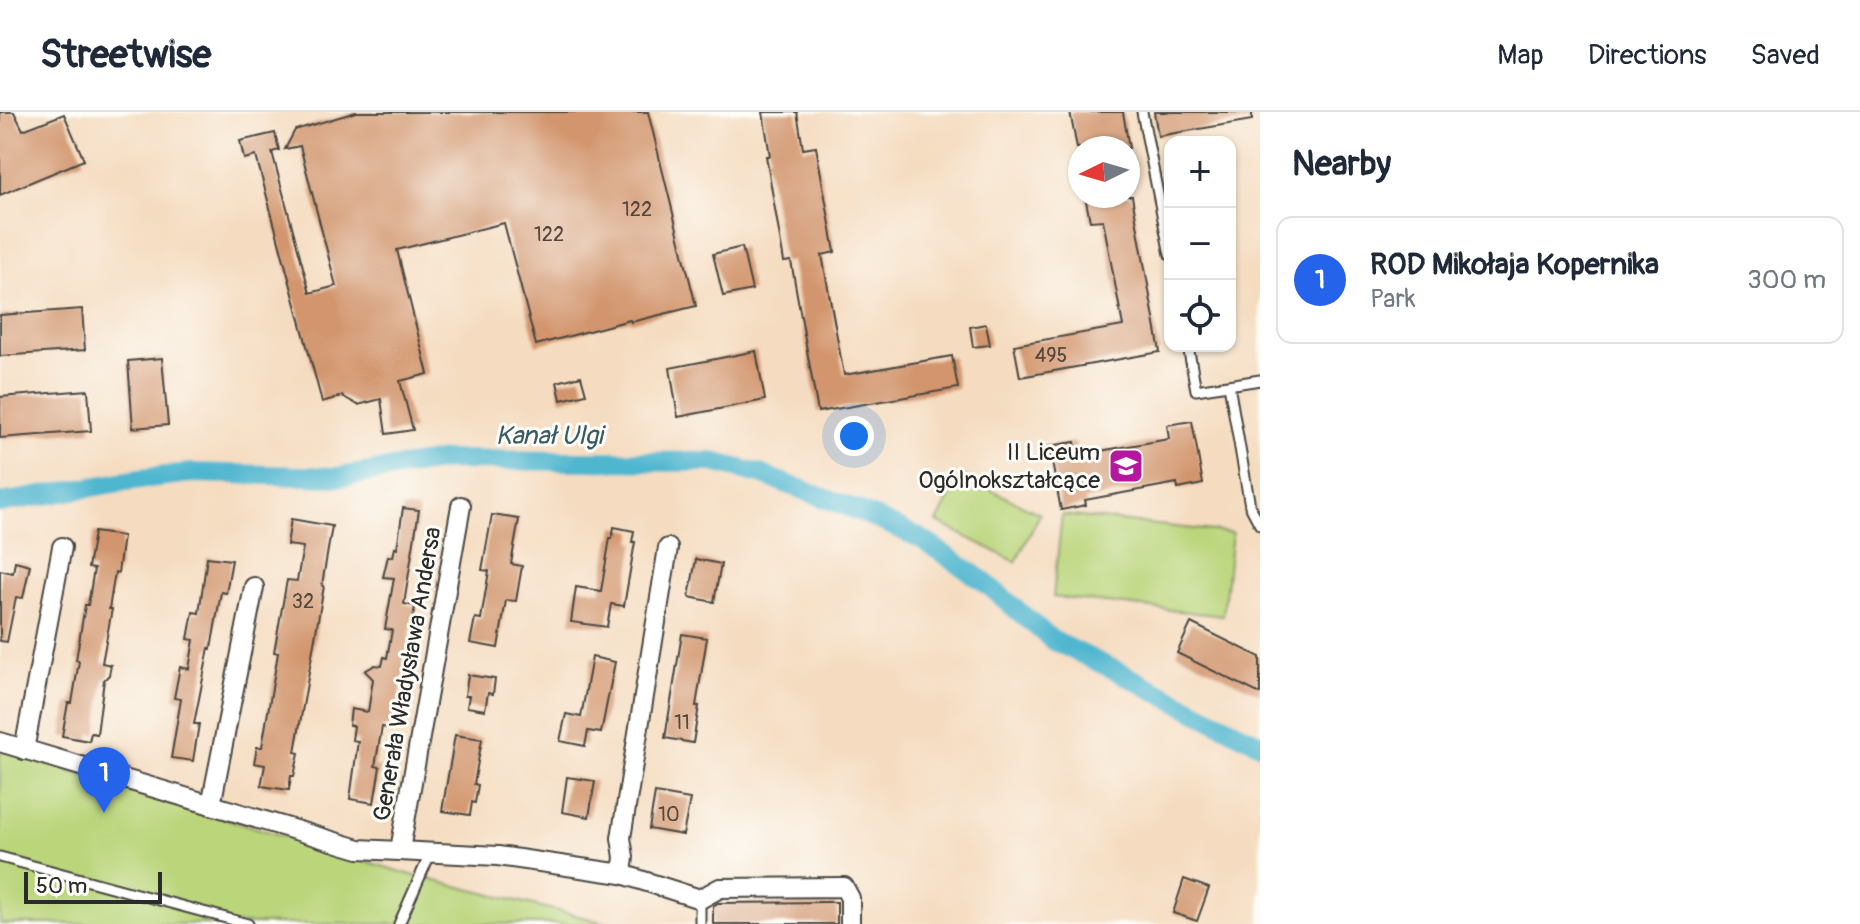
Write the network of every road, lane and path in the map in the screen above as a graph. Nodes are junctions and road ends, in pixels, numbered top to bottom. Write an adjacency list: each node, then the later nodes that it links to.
1 (1142, 112): 2 (lane)
2 (1164, 224)
3 (1189, 352): 5 (lane)
4 (1260, 380): 5 (lane)
5 (1229, 385): 7 (lane)
6 (461, 506): 14 (street, Generała Władysława Andersa)
7 (1260, 525)
8 (62, 547): 12 (street)
9 (668, 548): 17 (street)
10 (254, 587): 13 (street)
11 (0, 742): 12 (street, Generała Władysława Andersa)
12 (24, 750): 13 (street, Generała Władysława Andersa)
13 (211, 805): 14 (street, Generała Władysława Andersa)
14 (400, 850): 15 (street, Generała Władysława Andersa)
15 (431, 852): 17 (street, Generała Władysława Andersa); 20 (lane)
16 (0, 857): 19 (lane)
17 (622, 874): 18 (street, Generała Władysława Andersa)
18 (700, 899): 21 (lane); 22 (street)
19 (248, 924)
20 (399, 924)
21 (700, 924)
22 (850, 924)

